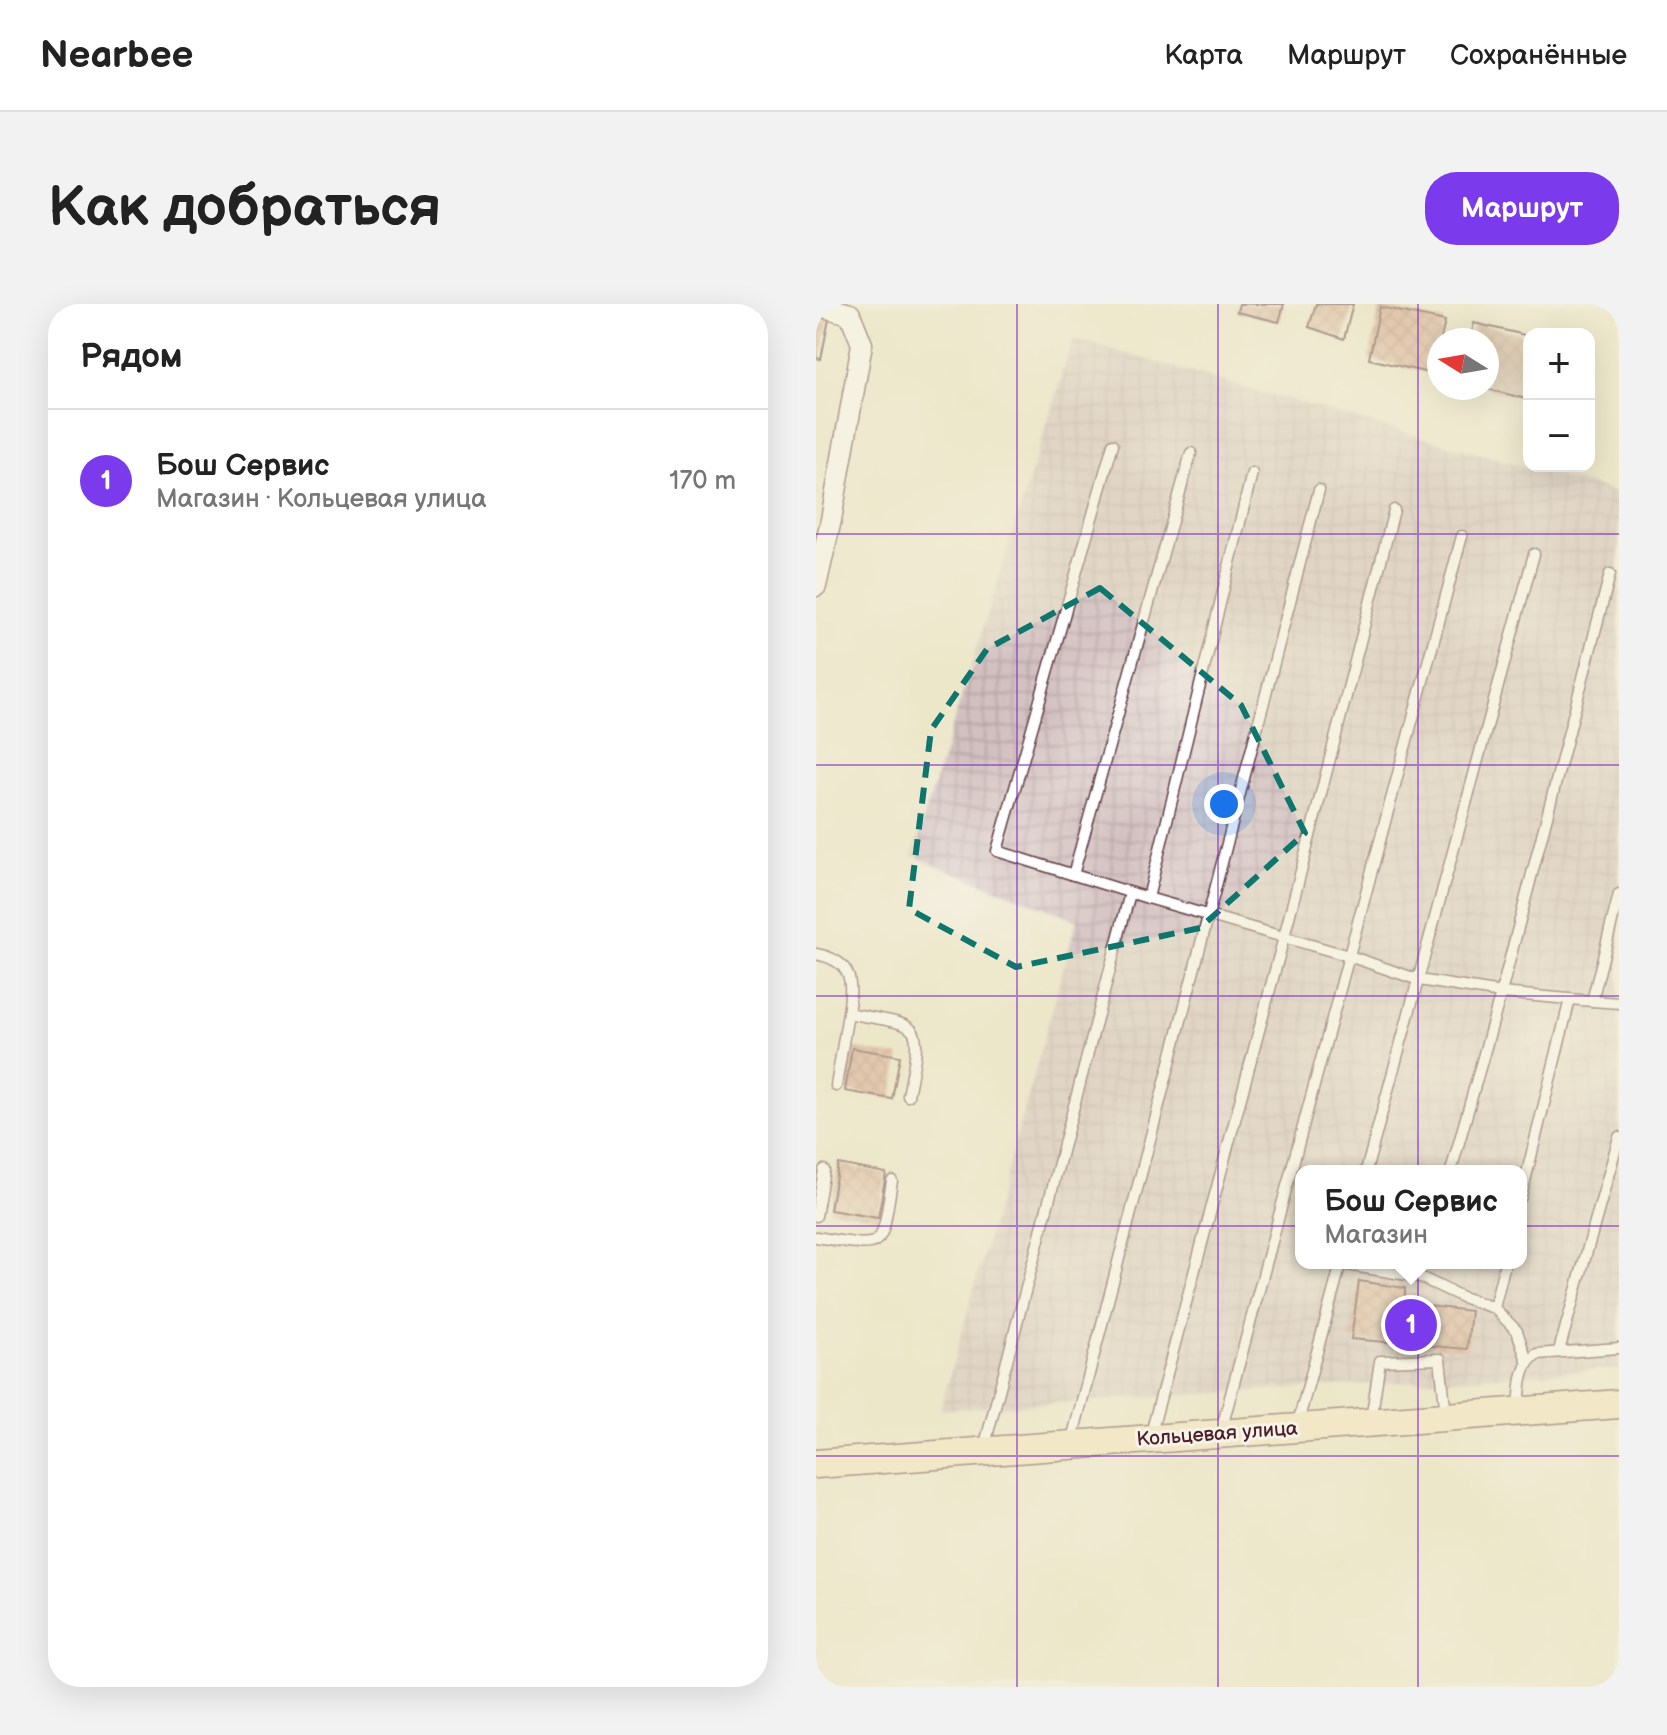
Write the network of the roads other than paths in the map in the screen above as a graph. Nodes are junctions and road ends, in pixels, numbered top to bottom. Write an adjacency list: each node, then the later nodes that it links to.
1 (816, 305): 7 (street)
2 (1113, 444): 12 (lane)
3 (1191, 453): 12 (lane)
4 (1252, 473): 15 (lane)
5 (1319, 490): 16 (lane)
6 (1394, 510): 17 (lane)
7 (824, 518): 11 (street)
8 (1462, 536): 19 (lane)
9 (1534, 554): 20 (lane)
10 (1610, 574): 21 (lane)
11 (816, 586)
12 (1073, 875): 13 (lane)
13 (1130, 893): 15 (lane); 53 (lane)
14 (1619, 894): 23 (lane)
15 (1148, 898): 16 (lane)
16 (1208, 915): 17 (lane); 52 (lane)
17 (1284, 937): 19 (lane); 51 (lane)
18 (816, 954): 25 (lane)
19 (1349, 956): 20 (lane); 50 (lane)
20 (1419, 980): 21 (lane); 29 (lane)
21 (1501, 993): 22 (lane); 30 (lane)
22 (1570, 999): 23 (lane); 32 (lane)
23 (1592, 1001): 24 (lane)
24 (1619, 1003)
25 (848, 1013): 26 (lane); 27 (lane)
26 (836, 1086)
27 (908, 1096)
28 (1619, 1137): 43 (lane)
29 (1368, 1165)
30 (1453, 1165)
31 (824, 1170): 34 (lane)
32 (1527, 1173)
33 (892, 1181): 35 (lane)
34 (816, 1216)
35 (816, 1237)
36 (1340, 1269): 49 (lane)
37 (1371, 1269): 40 (lane)
38 (1422, 1269): 40 (lane)
39 (1504, 1269): 41 (lane)
40 (1420, 1277): 41 (lane)
41 (1494, 1308): 44 (lane)
42 (1619, 1348): 43 (lane)
43 (1559, 1351): 44 (lane)
44 (1527, 1361): 46 (lane)
45 (1619, 1404): 46 (main road, Кольцевая улица)
46 (1519, 1411): 47 (main road, Кольцевая улица)
47 (1446, 1417): 48 (main road, Кольцевая улица); 48 (lane)
48 (1371, 1422): 49 (main road, Кольцевая улица)
49 (1296, 1428): 50 (main road, Кольцевая улица)
50 (1221, 1433): 51 (main road, Кольцевая улица)
51 (1150, 1439): 52 (main road, Кольцевая улица)
52 (1070, 1445): 53 (main road, Кольцевая улица)
53 (983, 1451): 54 (main road, Кольцевая улица)
54 (816, 1464)

